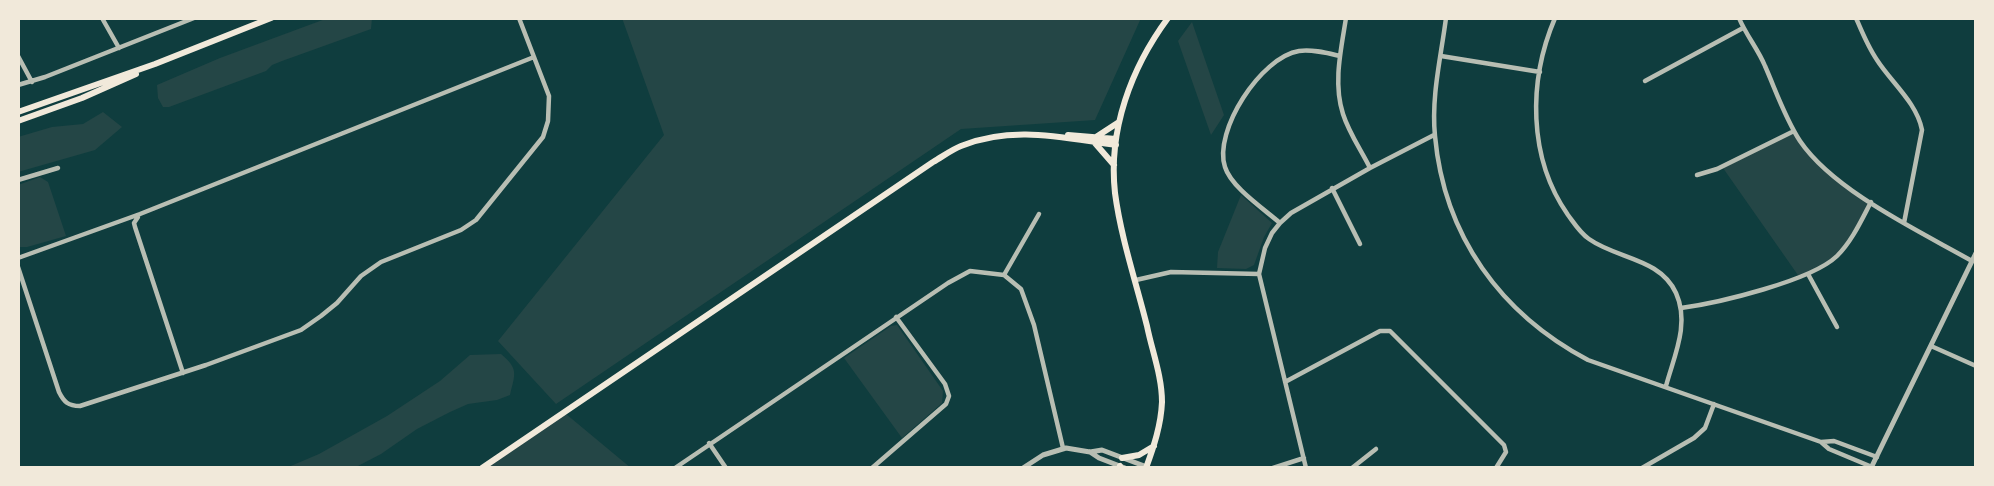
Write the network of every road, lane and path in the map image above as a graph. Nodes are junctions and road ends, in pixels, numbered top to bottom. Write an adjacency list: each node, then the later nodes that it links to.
1 (102, 18): 12 (street)
2 (194, 18): 12 (street)
3 (270, 18): 17 (main road)
4 (519, 18): 16 (street)
5 (1168, 18): 24 (main road)
6 (1346, 18): 14 (street)
7 (1446, 18): 15 (street)
8 (1555, 18): 18 (street)
9 (1739, 18): 11 (street)
10 (1856, 18): 39 (street)
11 (1743, 28): 19 (street); 25 (street)
12 (119, 48): 20 (street)
13 (18, 56): 20 (street)
14 (1340, 56): 31 (street); 38 (street)
15 (1441, 56): 18 (street); 26 (street)
16 (534, 57): 36 (street); 54 (street)
17 (155, 64): 22 (main road); 23 (main road)
18 (1540, 72): 49 (street)
19 (1645, 81)
20 (32, 82): 21 (street)
21 (18, 85)
22 (18, 112)
23 (18, 121)
24 (1119, 122): 27 (main road); 28 (main road)
25 (1794, 131): 32 (street); 35 (street)
26 (1434, 135): 31 (street); 56 (street)
27 (1095, 140): 28 (main road); 29 (main road); 68 (main road)
28 (1116, 142): 29 (main road)
29 (1114, 166): 48 (main road)
30 (58, 168): 33 (street)
31 (1371, 168): 34 (street)
32 (1697, 175)
33 (18, 180)
34 (1332, 188): 38 (street); 40 (street)
35 (1871, 202): 39 (street); 46 (street)
36 (140, 214): 42 (street); 54 (street)
37 (1039, 214): 47 (street)
38 (1280, 222): 45 (street)
39 (1904, 223): 43 (street)
40 (1360, 244)
41 (1976, 253): 43 (street)
42 (18, 258)
43 (1972, 261): 52 (street)
44 (18, 267): 54 (street)
45 (1259, 274): 48 (street); 55 (street)
46 (1808, 274): 49 (street); 51 (street)
47 (1004, 276): 50 (street); 61 (street)
48 (1136, 280): 60 (main road)
49 (1681, 308): 56 (street)
50 (896, 317): 59 (street); 71 (street)
51 (1837, 327)
52 (1931, 346): 53 (street); 64 (street)
53 (1976, 366)
54 (183, 373)
55 (1285, 382): 66 (street); 77 (street)
56 (1666, 386): 57 (street)
57 (1714, 404): 58 (street); 78 (street)
58 (1821, 442): 64 (street); 79 (street)
59 (710, 443): 69 (street); 70 (street)
60 (1154, 446): 65 (main road); 73 (main road)
61 (1063, 448): 63 (street); 72 (street)
62 (1376, 449): 76 (street)
63 (1090, 452): 65 (street); 67 (street)
64 (1877, 457): 79 (street)
65 (1122, 458): 73 (street)
66 (1304, 458): 74 (street); 75 (street)
67 (1122, 467)
68 (482, 468)
69 (675, 468)
70 (726, 468)
71 (872, 468)
72 (1023, 468)
73 (1147, 468)
74 (1273, 468)
75 (1306, 468)
76 (1352, 468)
77 (1496, 468)
78 (1642, 468)
79 (1872, 468)

